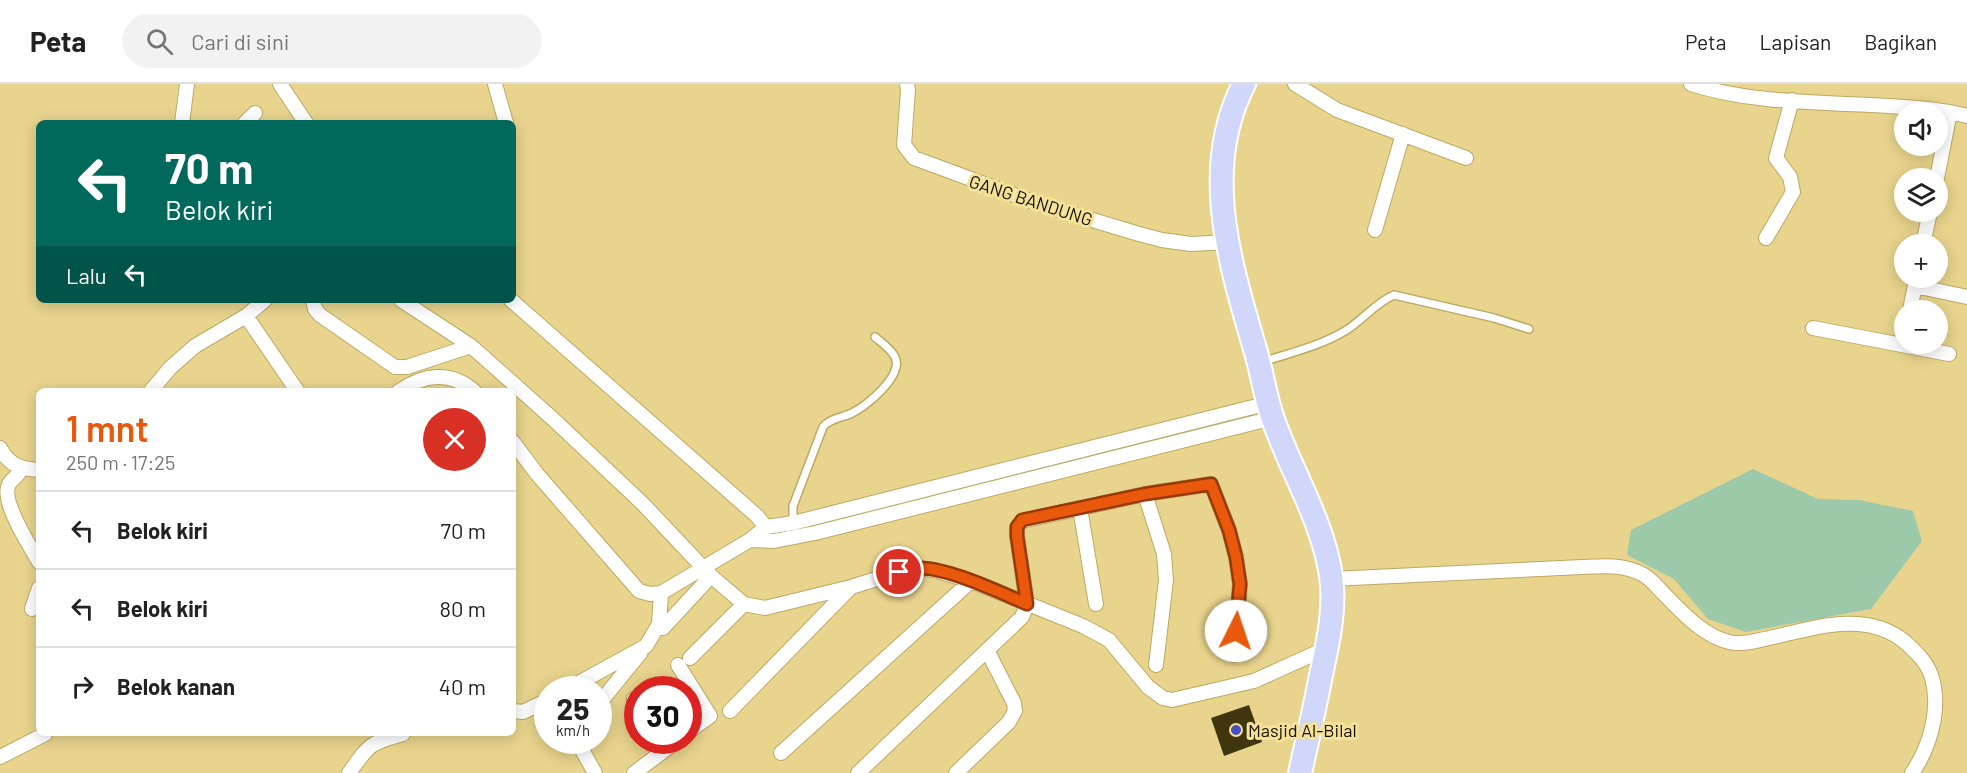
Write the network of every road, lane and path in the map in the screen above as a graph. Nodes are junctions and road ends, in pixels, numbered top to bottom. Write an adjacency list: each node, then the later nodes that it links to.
1 (187, 84): 11 (street)
2 (280, 84): 12 (street)
3 (495, 84): 13 (street)
4 (907, 84): 19 (street, GANG BANDUNG)
5 (1244, 84): 19 (main road)
6 (1295, 84): 14 (street)
7 (1691, 84): 8 (street)
8 (1792, 100): 9 (street); 18 (street)
9 (1950, 112): 10 (street); 16 (street)
10 (1967, 116)
11 (182, 120)
12 (304, 120)
13 (505, 120)
14 (1403, 134): 15 (street); 17 (street)
15 (1466, 158)
16 (1939, 168)
17 (1375, 230)
18 (1766, 238)
19 (1227, 242): 32 (main road)
20 (1936, 288): 21 (street)
21 (1967, 297)
22 (261, 303): 26 (street)
23 (314, 303): 31 (street)
24 (406, 303): 31 (street)
25 (514, 303): 45 (street)
26 (246, 316): 33 (street); 34 (street)
27 (1529, 328): 32 (lane)
28 (1813, 328): 30 (street)
29 (875, 336): 44 (lane)
30 (1894, 340)
31 (471, 346): 48 (street)
32 (1259, 363): 37 (main road)
33 (153, 388)
34 (295, 388)
35 (405, 388): 36 (street)
36 (470, 388)
37 (1271, 410): 44 (street); 46 (street); 49 (main road)
38 (516, 446): 52 (street)
39 (0, 447): 40 (street)
40 (19, 468): 41 (street); 47 (street)
41 (36, 470)
42 (1145, 494): 43 (street); 62 (street); 63 (street)
43 (1080, 508): 55 (street); 56 (street)
44 (793, 523): 45 (street)
45 (766, 527): 46 (street)
46 (750, 540): 48 (street)
47 (36, 557)
48 (707, 571): 52 (street); 54 (street); 58 (street)
49 (1331, 579): 60 (main road); 84 (street)
50 (971, 581): 51 (street); 55 (street); 74 (street)
51 (851, 587): 54 (street); 70 (street)
52 (661, 593): 59 (street)
53 (36, 597): 57 (street)
54 (744, 604): 65 (street)
55 (1027, 604): 60 (street); 61 (street)
56 (1096, 604)
57 (32, 609)
58 (663, 628)
59 (646, 646): 64 (street); 66 (street)
60 (1327, 648): 83 (main road)
61 (987, 650): 81 (street); 82 (street)
62 (1234, 655)
63 (1156, 665)
64 (591, 676)
65 (691, 676)
66 (612, 688)
67 (702, 699): 71 (street)
68 (534, 707): 69 (street)
69 (516, 711)
70 (730, 711)
71 (702, 722)
72 (41, 736): 77 (street)
73 (396, 736): 78 (street)
74 (781, 753)
75 (584, 754): 79 (street)
76 (653, 754): 80 (street)
77 (0, 757)
78 (349, 773)
79 (595, 773)
80 (634, 773)
81 (858, 773)
82 (956, 773)
83 (1300, 773)
84 (1912, 773)

